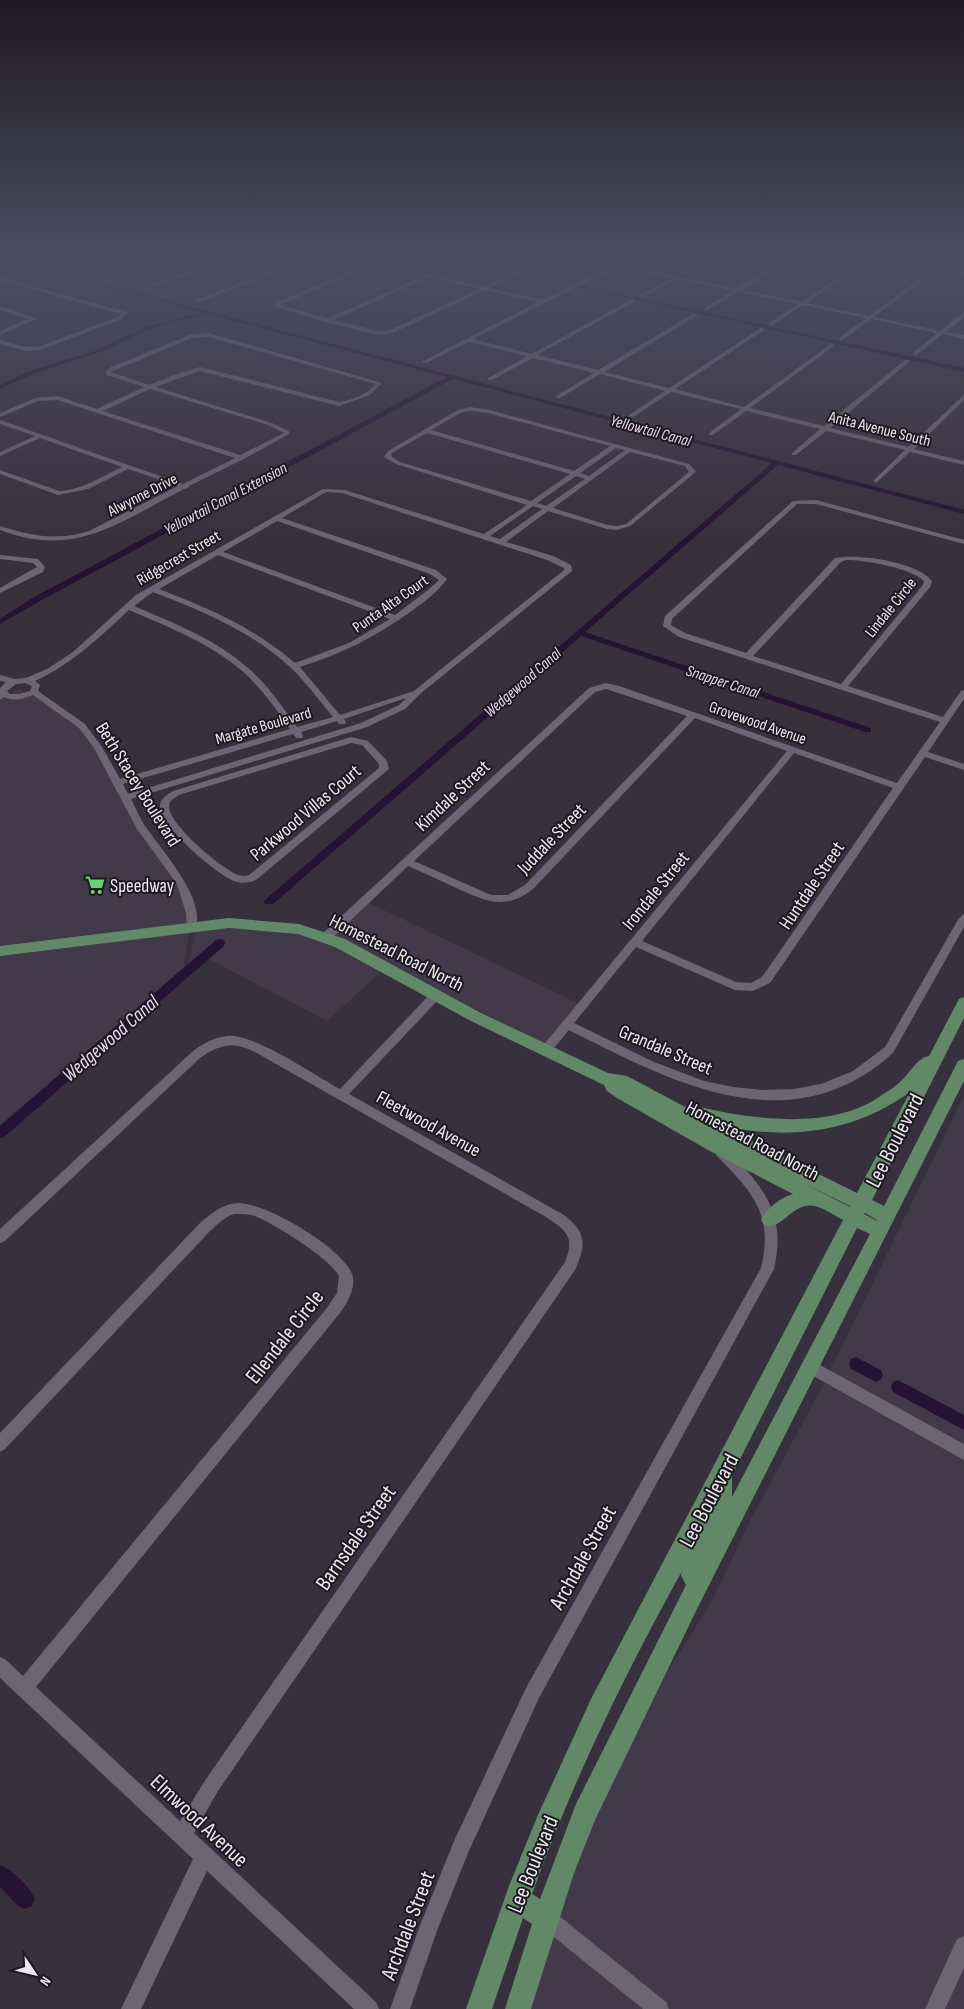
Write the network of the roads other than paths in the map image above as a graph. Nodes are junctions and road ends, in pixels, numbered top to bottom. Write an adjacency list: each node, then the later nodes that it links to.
1 (140, 357): 13 (street)
2 (286, 357): 13 (street)
3 (435, 357): 10 (street)
4 (531, 357): 12 (street)
5 (535, 357): 11 (street, Anita Avenue South)
6 (625, 357): 11 (street)
7 (721, 357): 14 (street)
8 (816, 357): 17 (street)
9 (907, 361): 22 (street)
10 (424, 362)
11 (599, 372): 14 (street, Anita Avenue South); 15 (street)
12 (490, 379)
13 (151, 388): 18 (street); 31 (street, Alwynne Drive)
14 (670, 390): 17 (street, Anita Avenue South); 20 (street)
15 (558, 397)
16 (964, 397): 27 (street)
17 (745, 409): 22 (street, Anita Avenue South); 24 (street)
18 (98, 411): 19 (street); 31 (street)
19 (0, 415)
20 (631, 416)
21 (0, 422): 25 (street)
22 (825, 428): 27 (street, Anita Avenue South); 30 (street)
23 (427, 431): 26 (street); 35 (street); 39 (street)
24 (711, 434)
25 (40, 436): 29 (street); 33 (street)
26 (614, 446): 28 (street); 35 (street)
27 (909, 449): 32 (street, Anita Avenue South); 37 (street)
28 (629, 450): 36 (street); 40 (street)
29 (0, 454)
30 (794, 454)
31 (242, 458): 38 (street, Alwynne Drive)
32 (964, 463)
33 (127, 467): 34 (street); 38 (street)
34 (0, 472)
35 (575, 474): 36 (street); 39 (street)
36 (590, 478): 40 (street)
37 (876, 481)
38 (186, 487): 42 (street, Alwynne Drive)
39 (532, 504): 40 (street); 43 (street)
40 (547, 508): 44 (street)
41 (276, 518): 43 (street, Ridgecrest Street); 46 (street, Ridgecrest Street); 51 (street, Punta Alta Court)
42 (0, 528)
43 (485, 537): 44 (street)
44 (501, 542): 60 (street, Margate Boulevard)
45 (964, 542): 52 (street)
46 (217, 552): 48 (street, Ridgecrest Street); 51 (street)
47 (0, 557): 49 (street)
48 (153, 589): 50 (street, Ridgecrest Street); 53 (street)
49 (0, 591)
50 (127, 606): 56 (street, Ridgecrest Street); 69 (street)
51 (395, 618): 53 (street, Punta Alta Court)
52 (748, 656): 58 (street); 58 (street, Lindale Circle)
53 (294, 666): 66 (street)
54 (0, 678): 55 (street)
55 (15, 682): 56 (street); 59 (street)
56 (33, 686): 62 (street); 63 (street, Beth Stacey Boulevard)
57 (606, 686): 65 (street, Grovewood Avenue); 80 (street, Kimdale Street)
58 (843, 688): 67 (street)
59 (2, 690): 62 (street, Beth Stacey Boulevard)
60 (417, 692): 66 (street, Margate Boulevard); 68 (street, Margate Boulevard)
61 (964, 693): 67 (street, Huntdale Street)
62 (19, 698): 63 (street, Beth Stacey Boulevard); 64 (street)
63 (47, 702): 76 (street, Beth Stacey Boulevard)
64 (0, 704)
65 (693, 715): 71 (street, Grovewood Avenue); 80 (street, Juddale Street)
66 (338, 718): 68 (street); 69 (street, Margate Boulevard)
67 (945, 721): 73 (street, Huntdale Street)
68 (348, 730): 70 (street, Margate Boulevard)
69 (295, 731): 70 (street); 76 (street, Margate Boulevard)
70 (304, 743): 72 (street); 75 (street, Margate Boulevard)
71 (792, 750): 78 (street, Grovewood Avenue); 84 (street, Irondale Street)
72 (310, 751): 77 (street, Parkwood Villas Court); 77 (street, Parkwood Villas Court)
73 (923, 753): 74 (street); 78 (street, Huntdale Street)
74 (964, 767)
75 (186, 778): 77 (street); 79 (street, Margate Boulevard)
76 (117, 783): 79 (street, Beth Stacey Boulevard)
77 (193, 786)
78 (899, 787): 84 (street, Huntdale Street)
79 (125, 798): 82 (street, Beth Stacey Boulevard)
80 (406, 861): 83 (street, Kimdale Street)
81 (964, 918): 88 (street, Grandale Street)
82 (192, 926): 83 (main road, Homestead Road North); 85 (main road, Homestead Road North)
83 (326, 937): 86 (main road, Homestead Road North)
84 (635, 942): 88 (street, Irondale Street)
85 (0, 951)
86 (436, 995): 90 (main road, Homestead Road North); 93 (street)
87 (964, 1003): 89 (main road, Lee Boulevard)
88 (568, 1025): 90 (street, Irondale Street)
89 (948, 1034): 94 (main road); 97 (main road, Lee Boulevard)
90 (545, 1051): 92 (main road, Homestead Road North)
91 (964, 1064): 99 (main road, Lee Boulevard)
92 (611, 1080): 94 (main road, Homestead Road North); 95 (main road, Homestead Road North)
93 (341, 1095): 100 (street, Fleetwood Avenue); 101 (street, Fleetwood Avenue)
94 (656, 1099): 97 (main road, Homestead Road North)
95 (714, 1145): 96 (main road, Homestead Road North); 98 (street, Archdale Street)
96 (817, 1198): 97 (main road, Homestead Road North); 98 (main road)
97 (858, 1210): 99 (main road, Homestead Road North); 105 (main road, Lee Boulevard)
98 (770, 1220): 117 (street, Archdale Street)
99 (884, 1224): 102 (main road, Lee Boulevard)
100 (0, 1236)
101 (570, 1266): 109 (street, Barnsdale Street)
102 (810, 1367): 104 (street); 106 (main road, Lee Boulevard)
103 (0, 1444): 108 (street, Ellendale Circle)
104 (964, 1452)
105 (723, 1471): 106 (main road); 111 (main road, Lee Boulevard)
106 (698, 1584): 112 (main road, Lee Boulevard)
107 (0, 1666): 108 (street, Elmwood Avenue)
108 (24, 1688): 109 (street, Elmwood Avenue)
109 (182, 1836): 110 (street, Elmwood Avenue)
110 (204, 1857): 115 (street); 116 (street, Elmwood Avenue)
111 (517, 1899): 112 (main road); 114 (main road, Lee Boulevard)
112 (546, 1918): 120 (main road, Lee Boulevard); 121 (street)
113 (964, 1946): 122 (street)
114 (490, 1977): 118 (main road); 119 (main road, Lee Boulevard)
115 (131, 2009)
116 (369, 2009)
117 (400, 2009)
118 (468, 2009)
119 (479, 2009)
120 (518, 2009)
121 (660, 2009)
122 (935, 2009)

